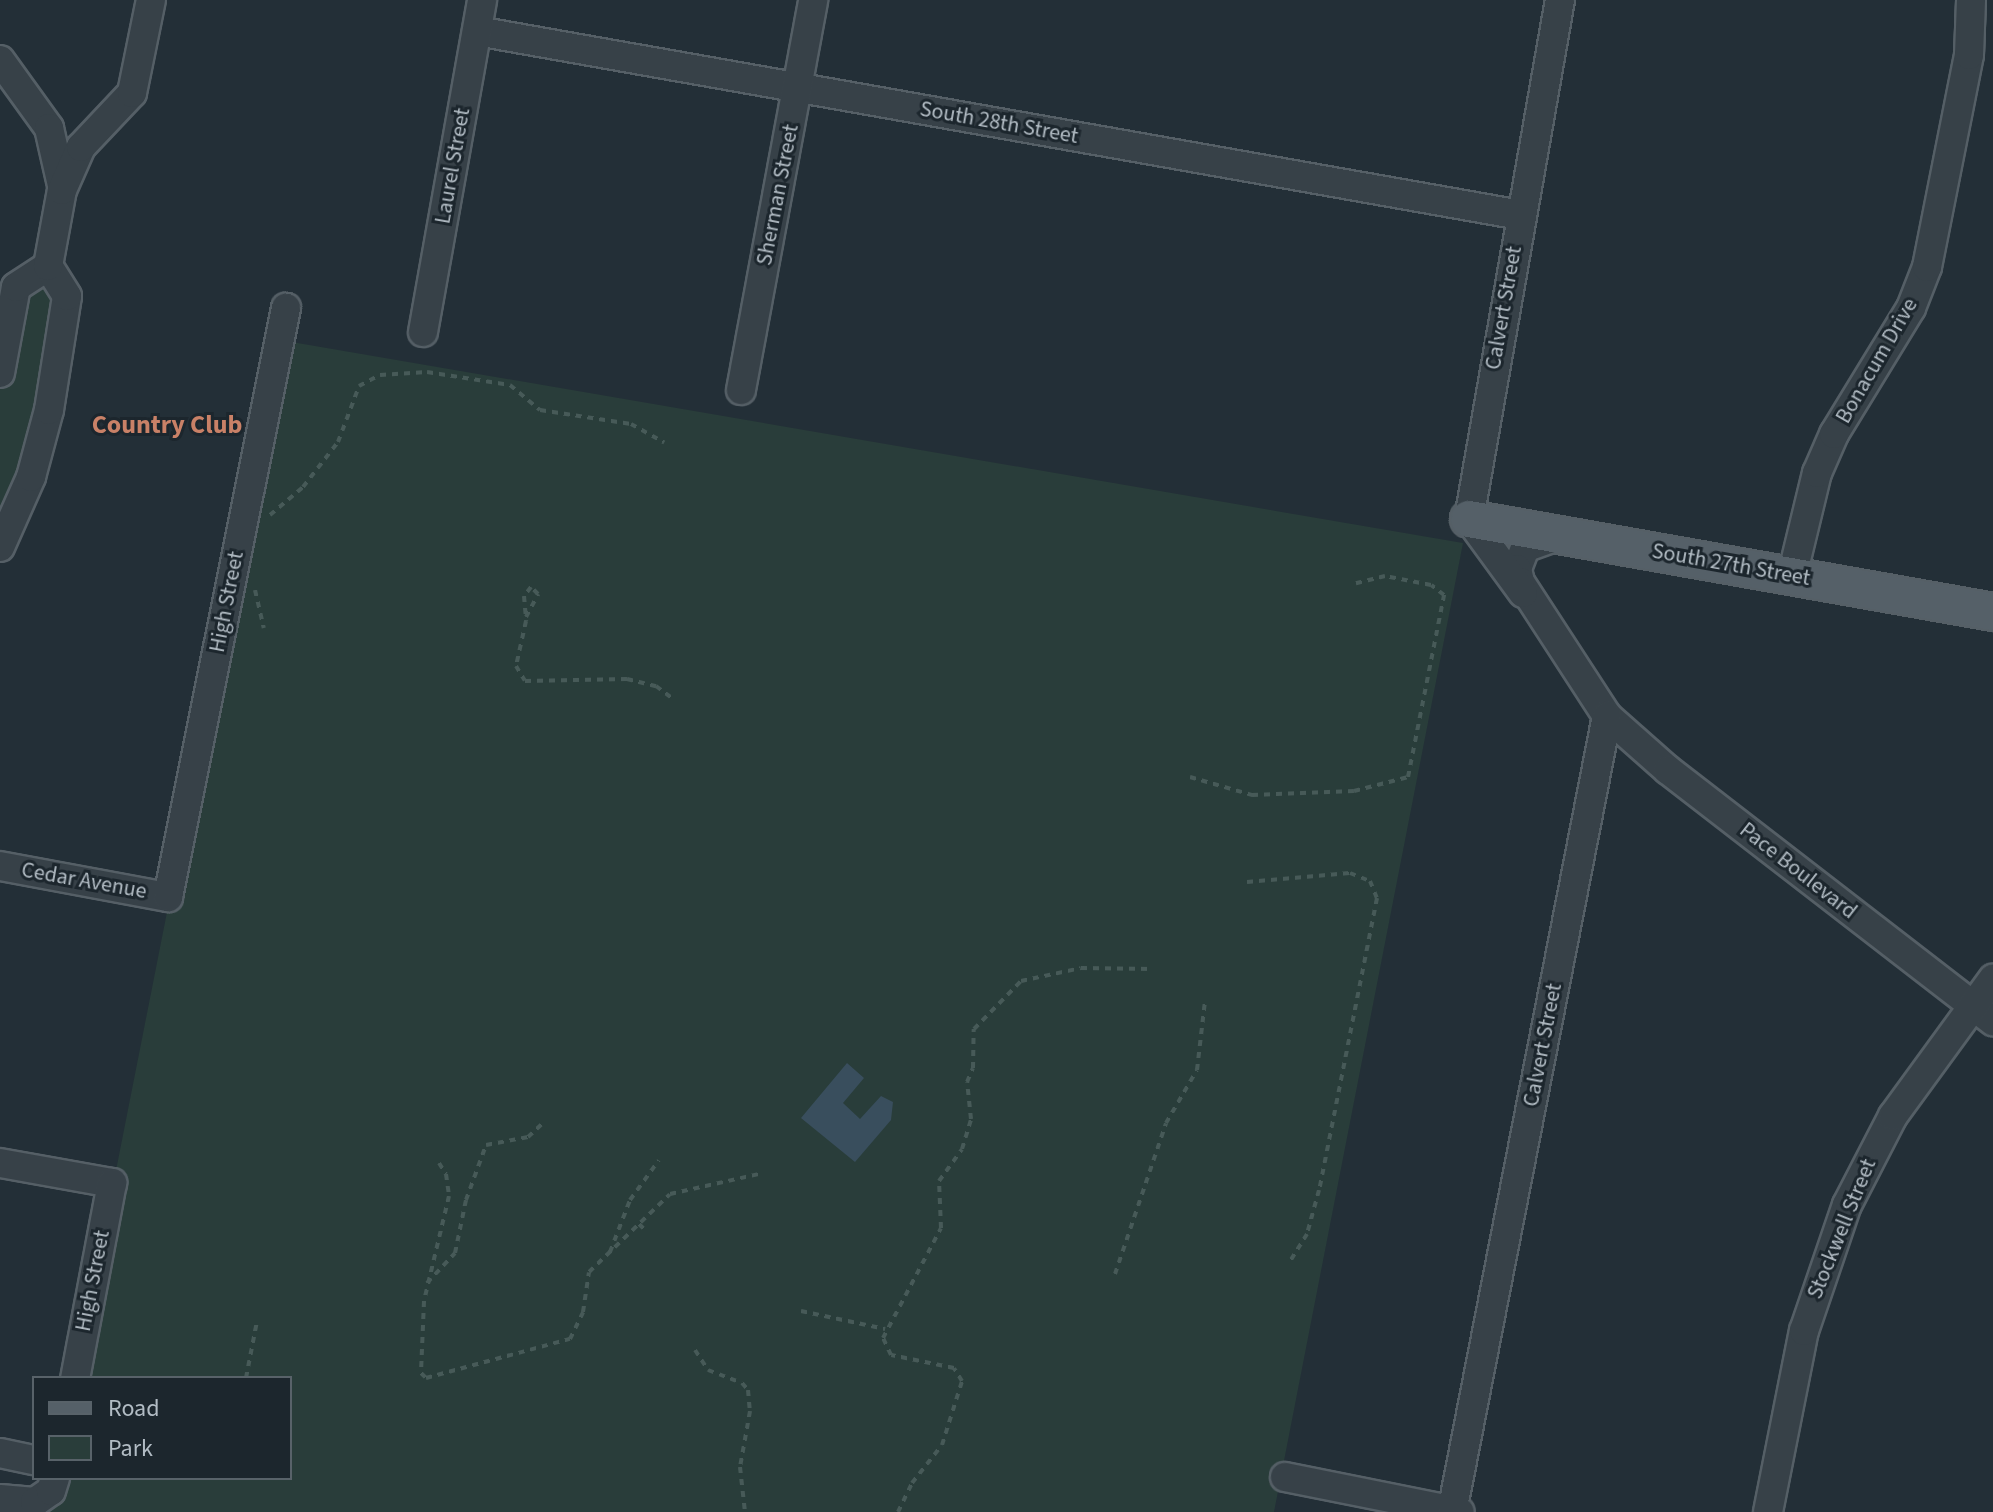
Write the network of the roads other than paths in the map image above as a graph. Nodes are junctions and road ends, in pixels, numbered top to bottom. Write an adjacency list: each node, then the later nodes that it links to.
1 (151, 0): 9 (street)
2 (482, 0): 6 (street, Laurel Street)
3 (813, 0): 8 (street, Sherman Street)
4 (1560, 0): 10 (street, Calvert Street)
5 (1971, 0): 19 (street, Bonacum Drive)
6 (477, 31): 8 (street, South 28th Street); 13 (street, Laurel Street)
7 (0, 60): 9 (street)
8 (798, 87): 10 (street, South 28th Street); 15 (street, Sherman Street)
9 (62, 190): 11 (street)
10 (1520, 215): 16 (street, Calvert Street)
11 (48, 266): 14 (street); 18 (street)
12 (286, 308): 24 (street, High Street)
13 (423, 332)
14 (0, 373)
15 (741, 390)
16 (1469, 519): 17 (main road, South 27th Street); 20 (street)
17 (1561, 535): 19 (main road, South 27th Street); 20 (street)
18 (0, 547)
19 (1792, 576): 21 (main road, South 27th Street)
20 (1528, 599): 22 (street)
21 (1993, 612)
22 (1607, 716): 26 (street, Pace Boulevard); 34 (street, Calvert Street)
23 (0, 866): 24 (street, Cedar Avenue)
24 (168, 897)
25 (1993, 979): 26 (street, Stockwell Street)
26 (1983, 1014): 35 (street, Stockwell Street)
27 (0, 1163): 28 (street, High Street)
28 (75, 1376)
29 (0, 1453): 30 (street)
30 (32, 1460)
31 (1285, 1477): 34 (street)
32 (54, 1480): 33 (street)
33 (0, 1499)
34 (1455, 1511)
35 (1768, 1512)

